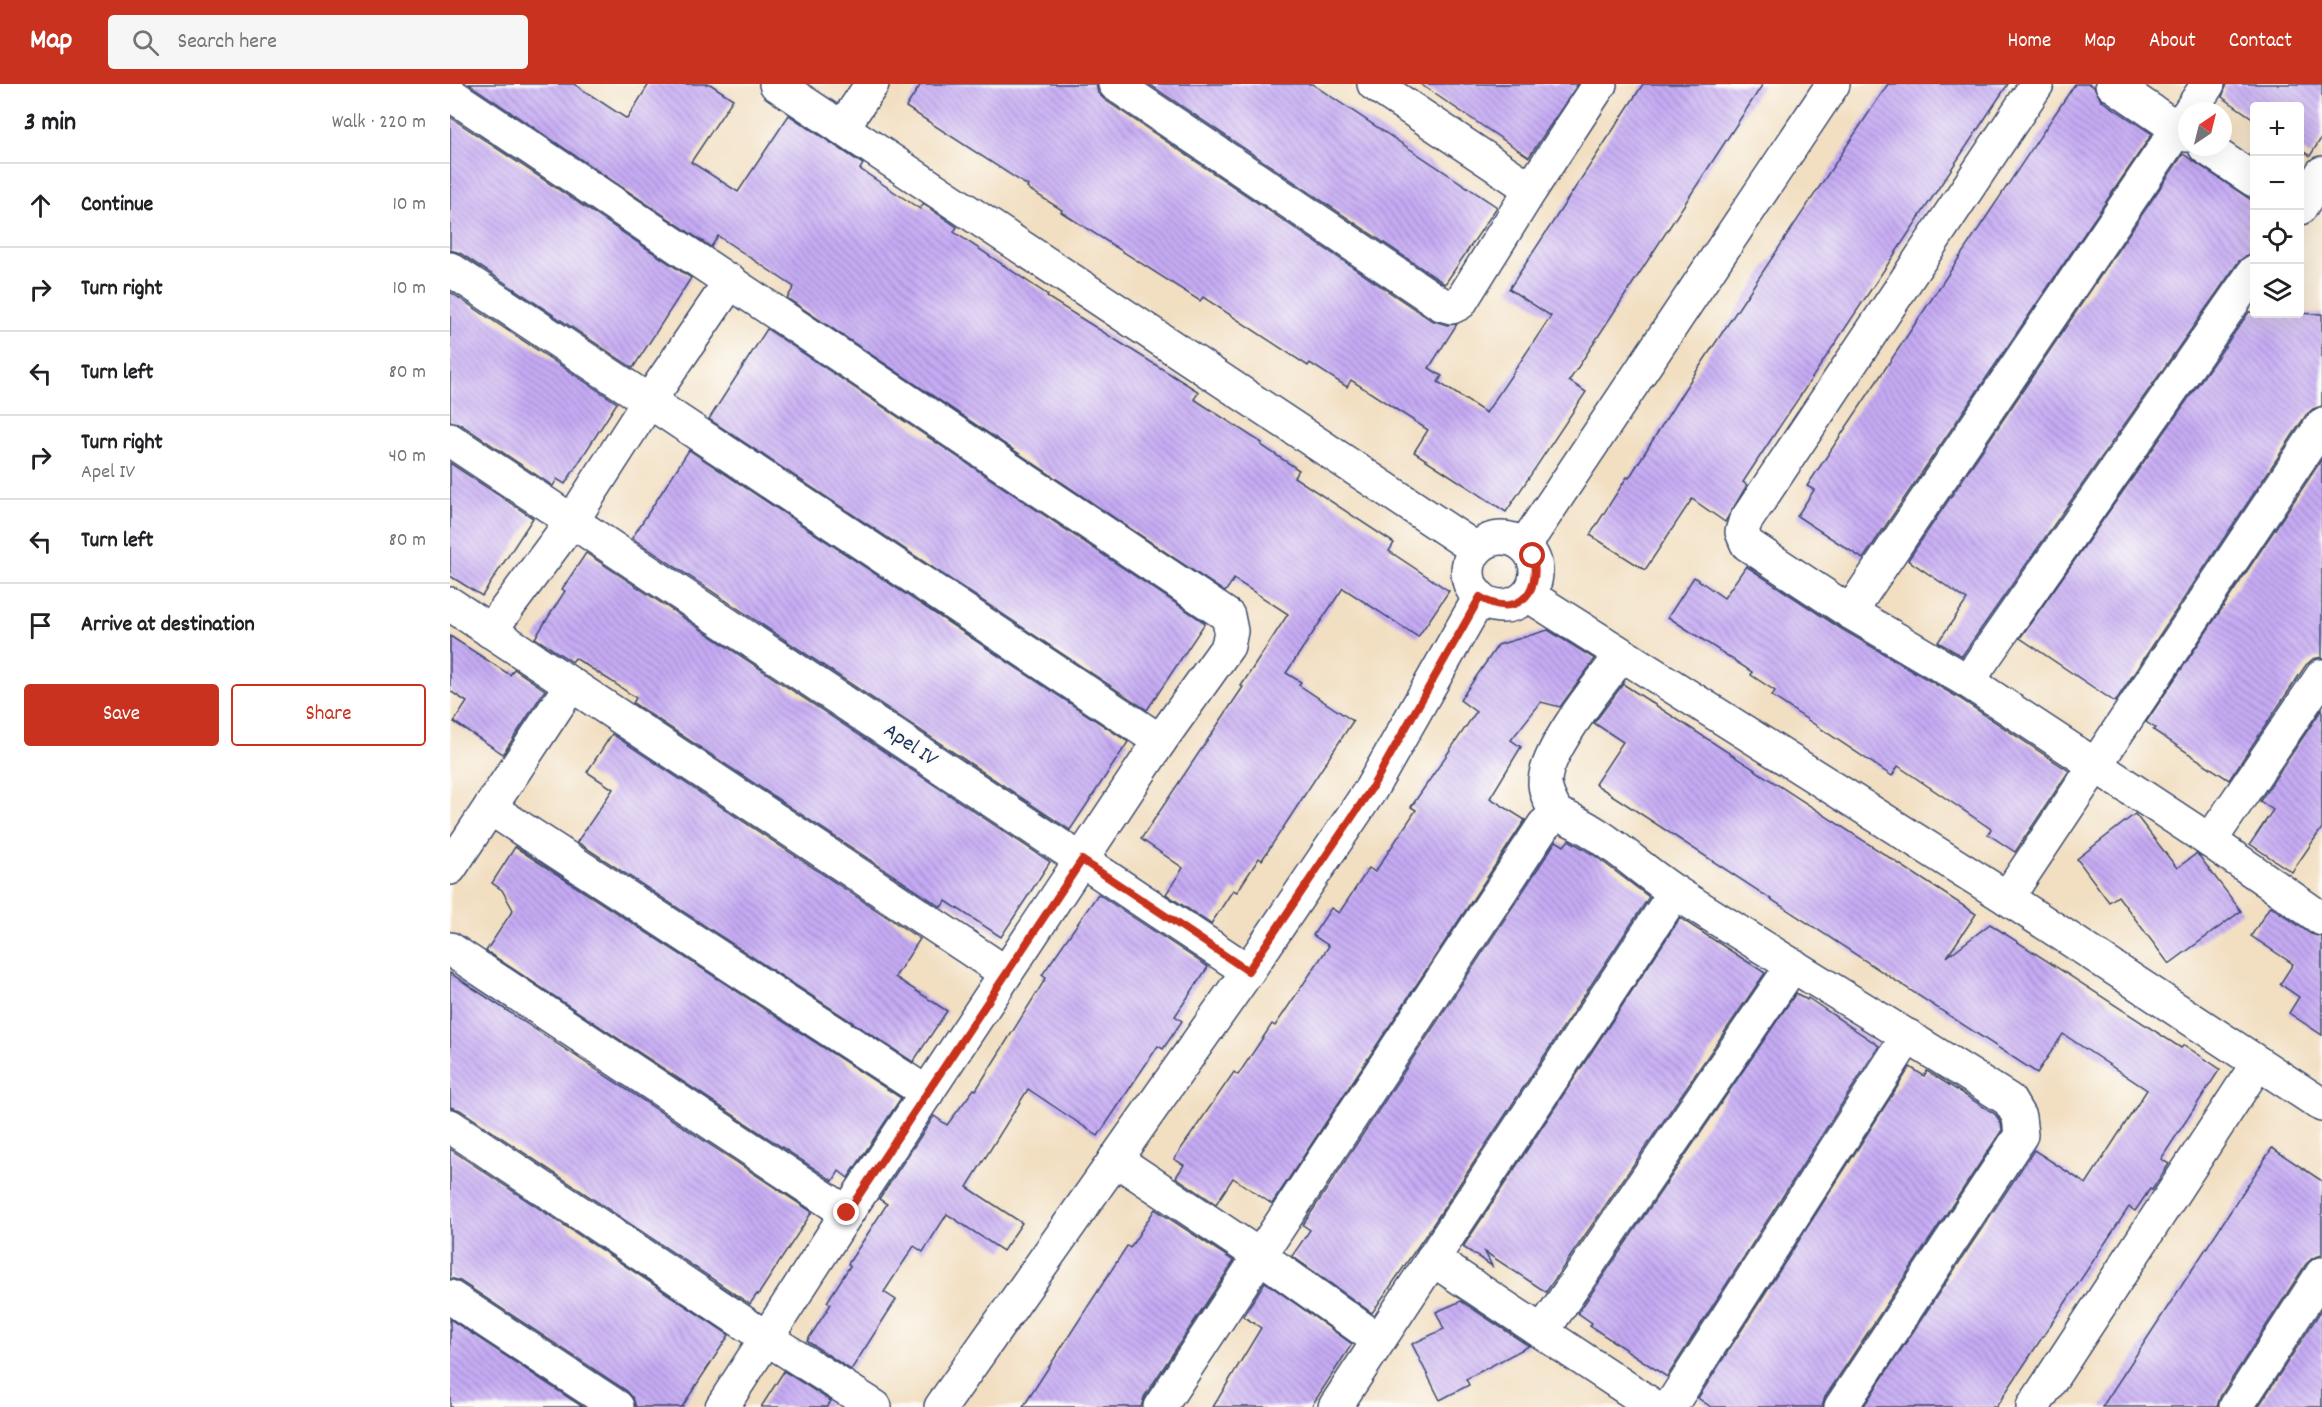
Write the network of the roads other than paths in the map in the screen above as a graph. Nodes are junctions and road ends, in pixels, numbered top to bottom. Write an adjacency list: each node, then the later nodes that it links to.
1 (776, 84): 13 (street)
2 (872, 84): 13 (street)
3 (1115, 84): 18 (street)
4 (1374, 84): 18 (street)
5 (1600, 84): 18 (street)
6 (1833, 84): 29 (street)
7 (2037, 84): 34 (street)
8 (2112, 84): 12 (street)
9 (2208, 84): 11 (street)
10 (450, 94): 24 (street)
11 (2197, 102)
12 (2178, 118)
13 (842, 128): 30 (street)
14 (2178, 132): 34 (street)
15 (2218, 156): 17 (street)
16 (2322, 173): 19 (street)
17 (2250, 177)
18 (1531, 189)
19 (2304, 202)
20 (2301, 210): 21 (street)
21 (2322, 224)
22 (450, 268): 25 (street)
23 (2250, 278): 38 (street)
24 (731, 282): 25 (street); 40 (street)
25 (649, 401): 28 (street); 40 (street)
26 (2322, 425): 41 (street)
27 (450, 440): 28 (street, Apel IV)
28 (572, 521): 35 (street); 45 (street, Apel IV)
29 (1524, 546): 30 (street); 31 (street)
30 (1476, 549): 32 (street)
31 (1528, 595): 32 (street); 36 (street)
32 (1480, 597): 52 (street)
33 (450, 604): 35 (street)
34 (1851, 612): 38 (street)
35 (490, 631): 39 (street)
36 (1622, 655): 43 (street); 48 (street)
37 (2322, 676): 44 (street)
38 (1969, 682): 41 (street)
39 (571, 685): 42 (street); 53 (street)
40 (1160, 741): 45 (street)
41 (2096, 765): 44 (street); 48 (street)
42 (489, 808): 46 (street); 56 (street)
43 (1557, 814): 47 (street); 61 (street)
44 (2210, 841): 49 (street)
45 (1082, 860): 52 (street, Apel IV); 53 (street)
46 (450, 868)
47 (1675, 892): 51 (street); 62 (street)
48 (2007, 898): 55 (street)
49 (2322, 918)
50 (450, 949): 60 (street)
51 (1793, 965): 54 (street); 65 (street)
52 (1248, 971): 59 (street)
53 (1006, 973): 56 (street)
54 (1908, 1036): 75 (street); 76 (street)
55 (2258, 1063): 57 (street); 77 (street)
56 (927, 1093): 60 (street)
57 (2322, 1105)
58 (450, 1126): 66 (street)
59 (1115, 1159): 61 (street); 71 (street)
60 (847, 1213): 66 (street)
61 (1260, 1256): 67 (street); 72 (street)
62 (1432, 1259): 65 (street); 67 (street)
63 (2322, 1274): 78 (street)
64 (450, 1297): 68 (street)
65 (1542, 1332): 74 (street)
66 (768, 1339): 69 (street); 70 (street)
67 (1378, 1340): 73 (street)
68 (617, 1407)
69 (723, 1407)
70 (874, 1407)
71 (941, 1407)
72 (1160, 1407)
73 (1335, 1407)
74 (1655, 1407)
75 (1670, 1407)
76 (1841, 1407)
77 (2032, 1407)
78 (2236, 1407)

